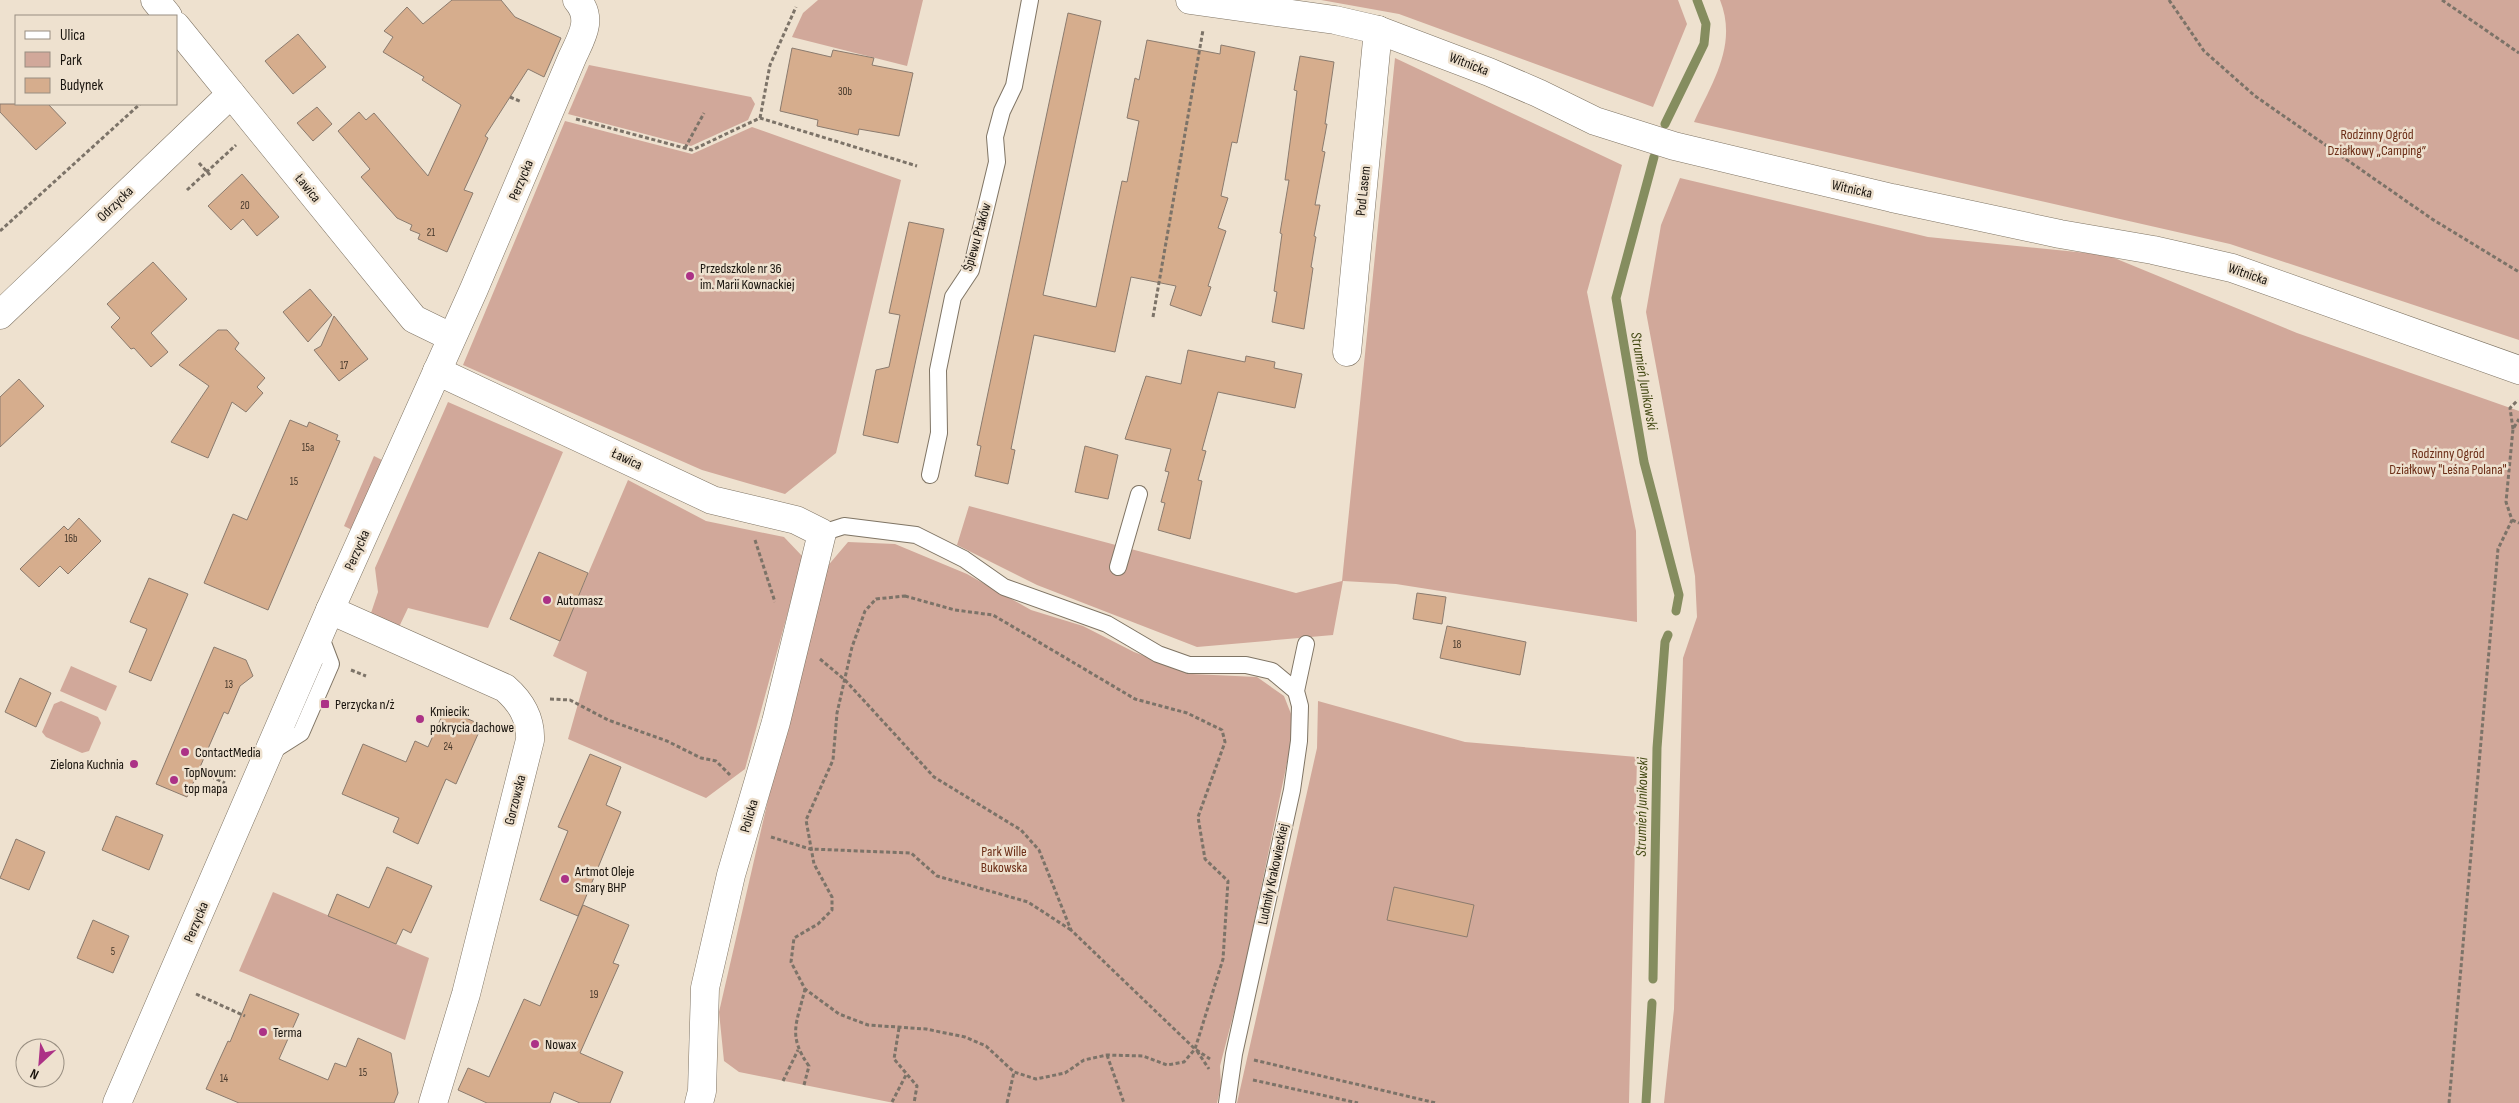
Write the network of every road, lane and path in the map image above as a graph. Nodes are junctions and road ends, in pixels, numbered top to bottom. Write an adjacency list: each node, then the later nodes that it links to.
1 (155, 0): 8 (street)
2 (1030, 0): 32 (lane, Śpiewu Ptaków)
3 (2169, 0): 22 (path)
4 (2442, 0): 11 (path)
5 (1199, 1): 10 (street, Witnicka); 24 (path)
6 (584, 2): 25 (street, Perzycka)
7 (796, 7): 16 (path)
8 (167, 15)
9 (178, 28): 12 (street, Ławica)
10 (1378, 30): 26 (street, Pod Lasem); 28 (street, Witnicka)
11 (2519, 53)
12 (231, 94): 23 (street, Odrzycka); 25 (street, Ławica)
13 (139, 105): 21 (path)
14 (704, 113): 18 (path)
15 (567, 117): 18 (path)
16 (760, 118): 18 (path); 19 (path)
17 (239, 142): 20 (path)
18 (685, 148)
19 (917, 166)
20 (187, 190)
21 (0, 230)
22 (2519, 272)
23 (0, 314)
24 (1153, 317)
25 (452, 337): 27 (street, Perzycka)
26 (1347, 352)
27 (437, 370): 34 (street, Ławica); 39 (street, Perzycka)
28 (2519, 370)
29 (2518, 400): 31 (path)
30 (2519, 419): 31 (path)
31 (2513, 429): 35 (path)
32 (930, 475)
33 (1139, 494): 38 (lane)
34 (738, 506): 37 (street, Ławica); 40 (path)
35 (2512, 520): 36 (path); 74 (path)
36 (2519, 523)
37 (822, 533): 40 (street, Policka); 43 (lane)
38 (1118, 567)
39 (330, 610): 44 (street, Gorzowska); 66 (street, Perzycka)
40 (798, 631): 42 (path); 47 (street, Policka)
41 (1306, 644): 43 (lane, Ludmiły Krakowieckiej)
42 (844, 680): 49 (path); 50 (path); 55 (path)
43 (1296, 691): 71 (lane, Ludmiły Krakowieckiej)
44 (516, 698): 47 (path); 67 (street, Gorzowska)
45 (199, 771): 46 (path)
46 (233, 786)
47 (756, 790): 48 (street, Policka)
48 (745, 830): 49 (path); 68 (street, Policka)
49 (810, 849): 50 (path); 51 (path)
50 (1071, 930): 55 (path)
51 (804, 989): 54 (path); 56 (path)
52 (196, 994): 53 (path)
53 (245, 1016)
54 (899, 1028): 59 (path); 60 (path)
55 (1195, 1049): 57 (path)
56 (798, 1050): 62 (path); 63 (path)
57 (1107, 1055): 59 (path); 70 (path)
58 (1248, 1058): 73 (path)
59 (1014, 1072): 65 (path)
60 (906, 1075): 64 (path); 69 (path)
61 (1252, 1080): 72 (path)
62 (783, 1081)
63 (804, 1085)
64 (892, 1102)
65 (1007, 1102)
66 (117, 1103)
67 (433, 1103)
68 (699, 1103)
69 (914, 1103)
70 (1124, 1103)
71 (1227, 1103)
72 (1358, 1103)
73 (1436, 1103)
74 (2450, 1103)

